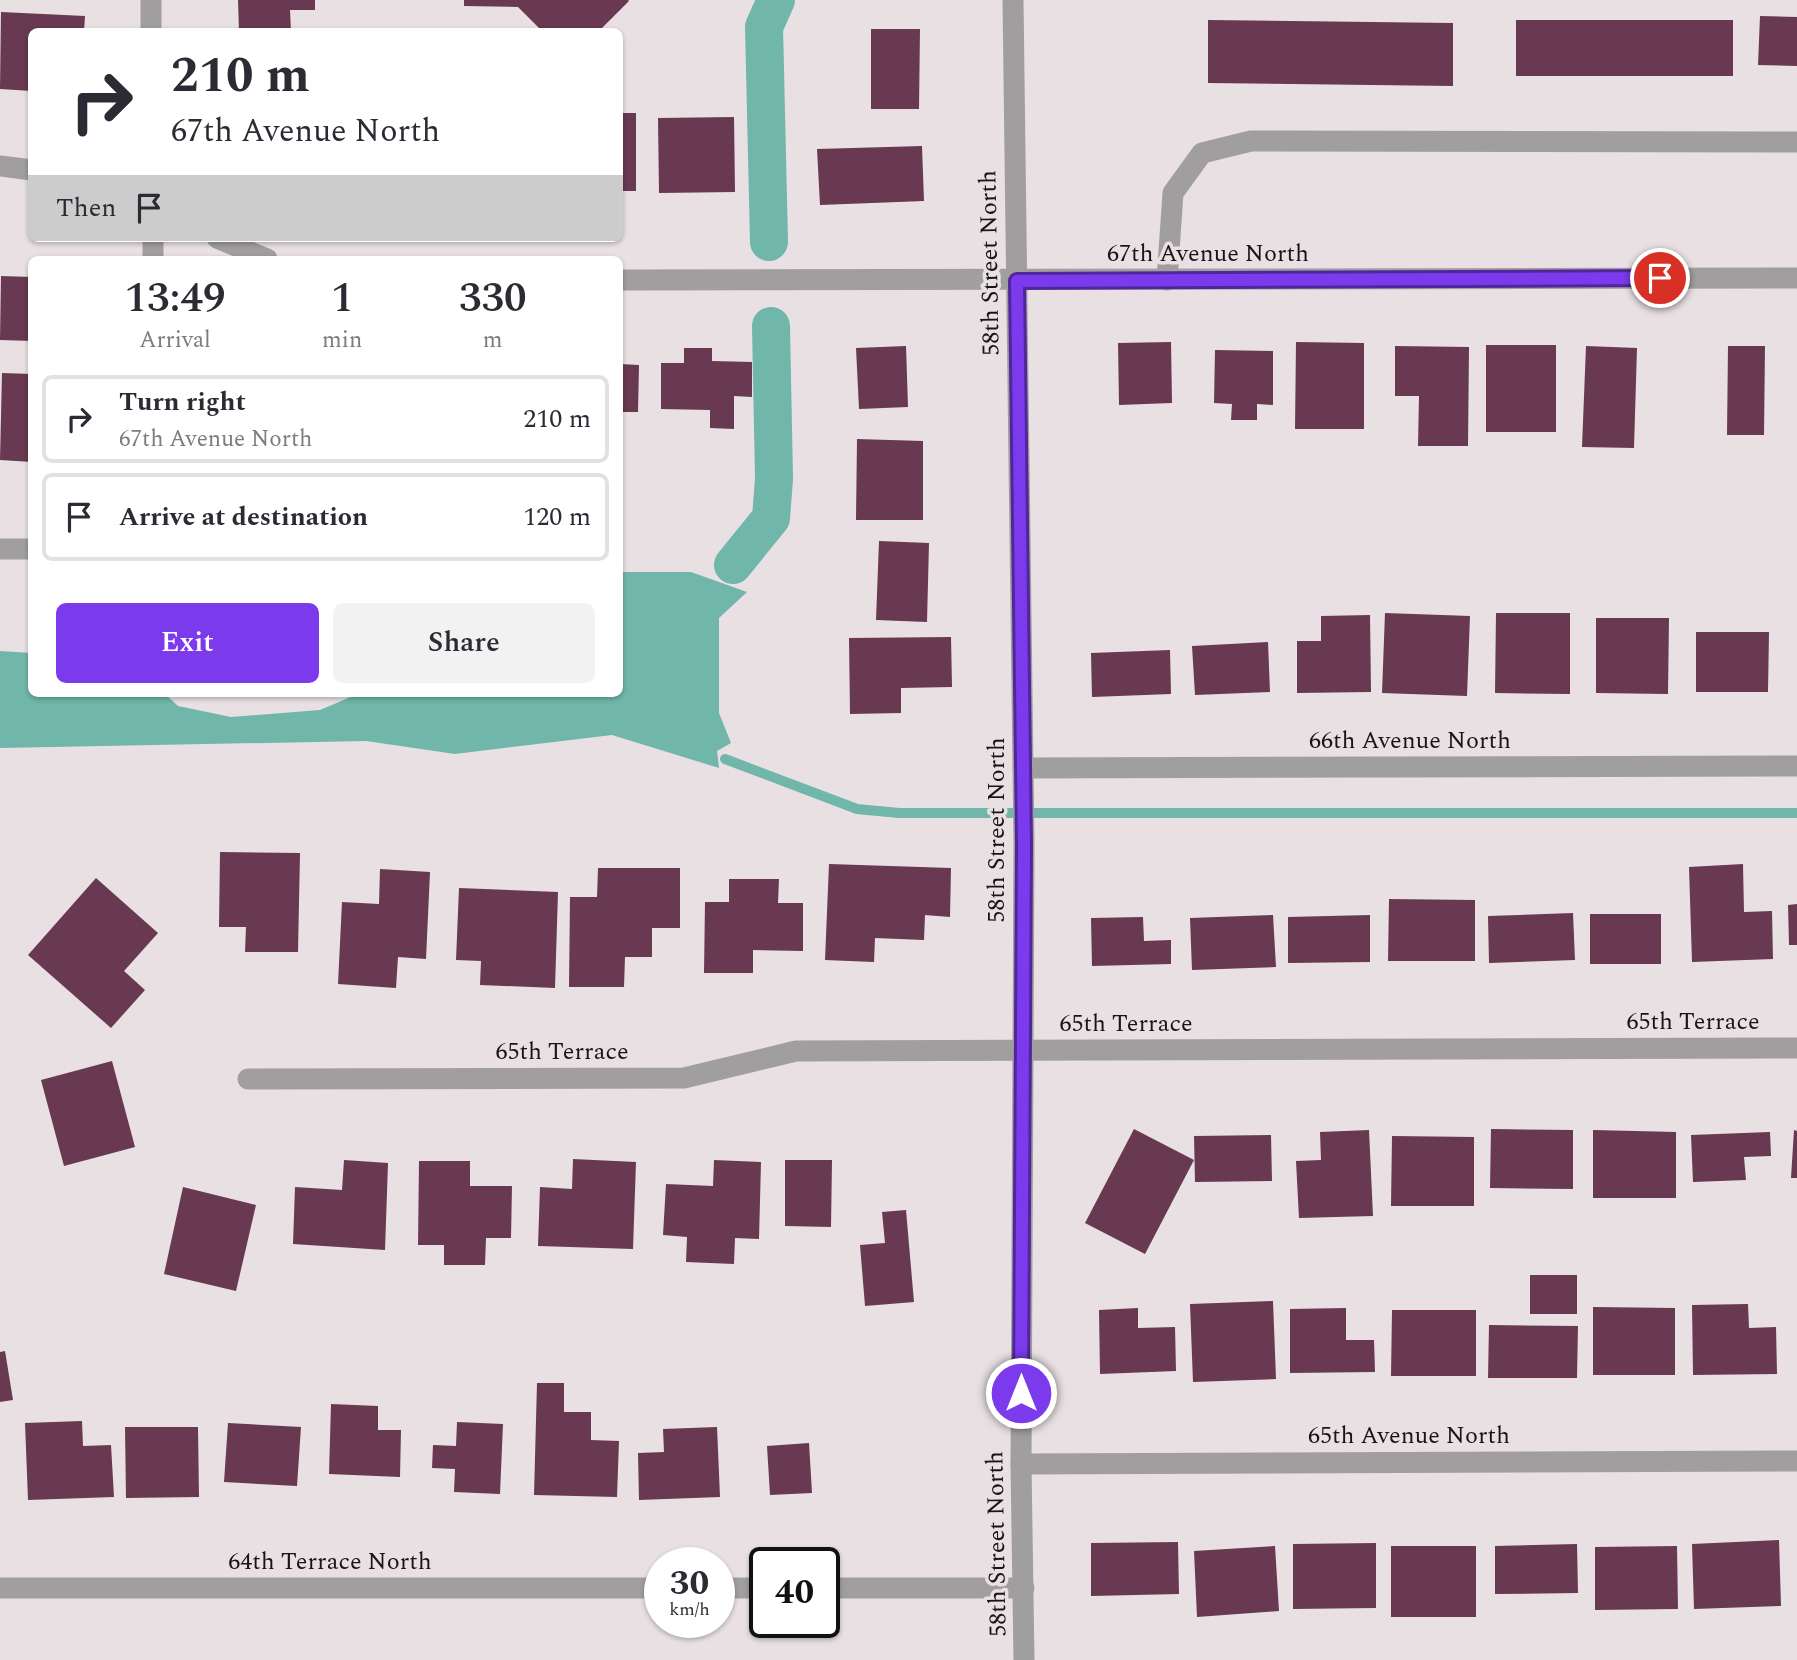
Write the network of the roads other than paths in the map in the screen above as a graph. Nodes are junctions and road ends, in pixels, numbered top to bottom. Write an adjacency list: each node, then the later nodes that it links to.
1 (151, 0): 3 (street)
2 (1013, 0): 12 (street, 58th Street North)
3 (151, 28)
4 (1797, 142): 11 (street)
5 (0, 166): 6 (street)
6 (28, 170)
7 (227, 242): 8 (street)
8 (260, 256)
9 (1797, 278): 11 (street, 67th Avenue North)
10 (623, 280): 12 (street, 67th Avenue North)
11 (1167, 280): 12 (street, 67th Avenue North)
12 (1017, 281): 16 (street, 58th Street North)
13 (0, 549): 14 (street)
14 (28, 549)
15 (1797, 766): 16 (street, 66th Avenue North)
16 (1023, 778): 18 (street, 58th Street North)
17 (1797, 1048): 18 (street, 65th Terrace)
18 (1024, 1050): 19 (street, 65th Terrace); 21 (street, 58th Street North)
19 (248, 1079)
20 (1797, 1461): 21 (street, 65th Avenue North)
21 (1021, 1464): 25 (street, 58th Street North)
22 (1, 1588): 23 (street, 64th Terrace North)
23 (644, 1588)
24 (840, 1588): 25 (street)
25 (1024, 1588): 26 (street, 58th Street North)
26 (1024, 1660)

